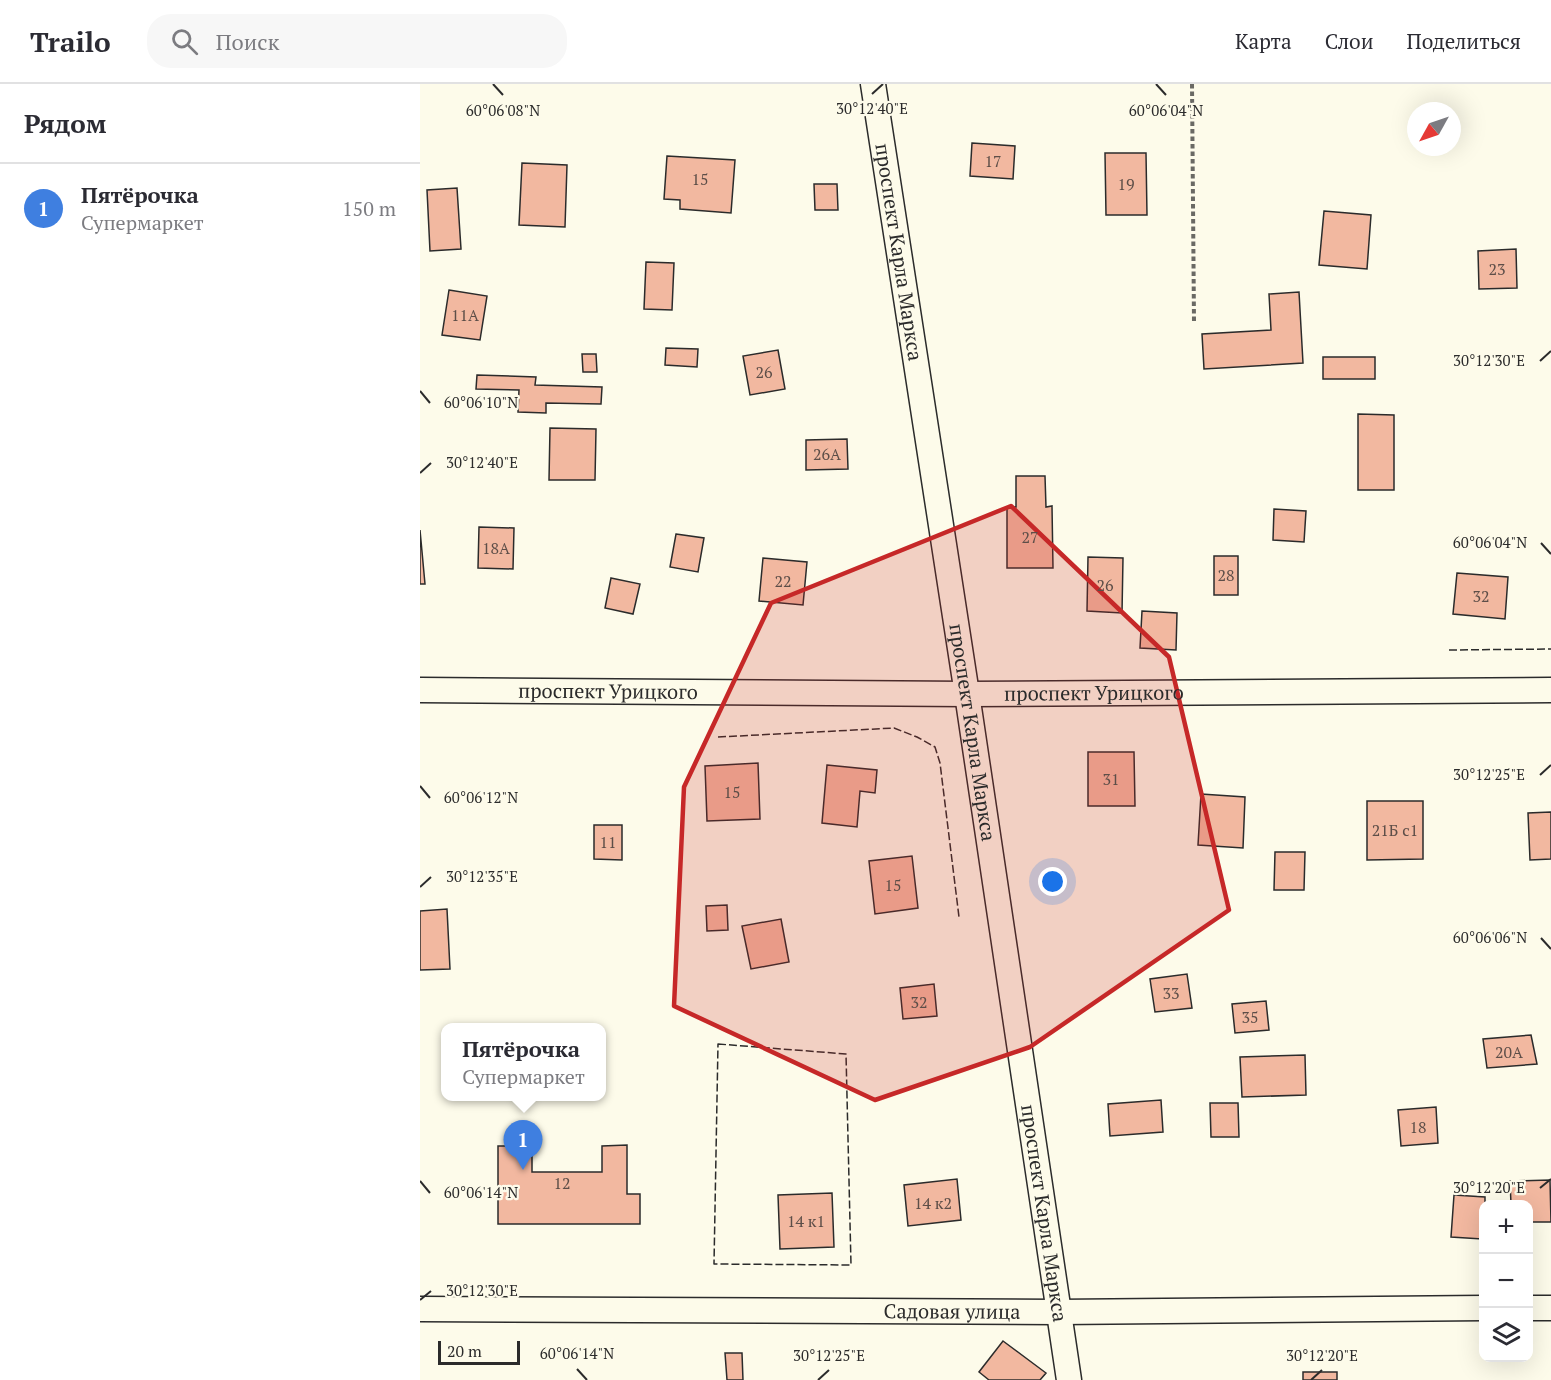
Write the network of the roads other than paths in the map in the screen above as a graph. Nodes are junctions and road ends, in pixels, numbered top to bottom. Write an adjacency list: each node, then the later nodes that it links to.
1 (873, 84): 4 (street, проспект Карла Маркса)
2 (420, 690): 4 (street, проспект Урицкого)
3 (1551, 690): 4 (street, проспект Урицкого)
4 (967, 694): 9 (street, проспект Карла Маркса)
5 (1479, 1308): 9 (street, Садовая улица)
6 (1533, 1308): 7 (street)
7 (1551, 1308)
8 (420, 1310): 9 (street, Садовая улица)
9 (1058, 1312): 10 (street, проспект Карла Маркса)
10 (1069, 1380)

